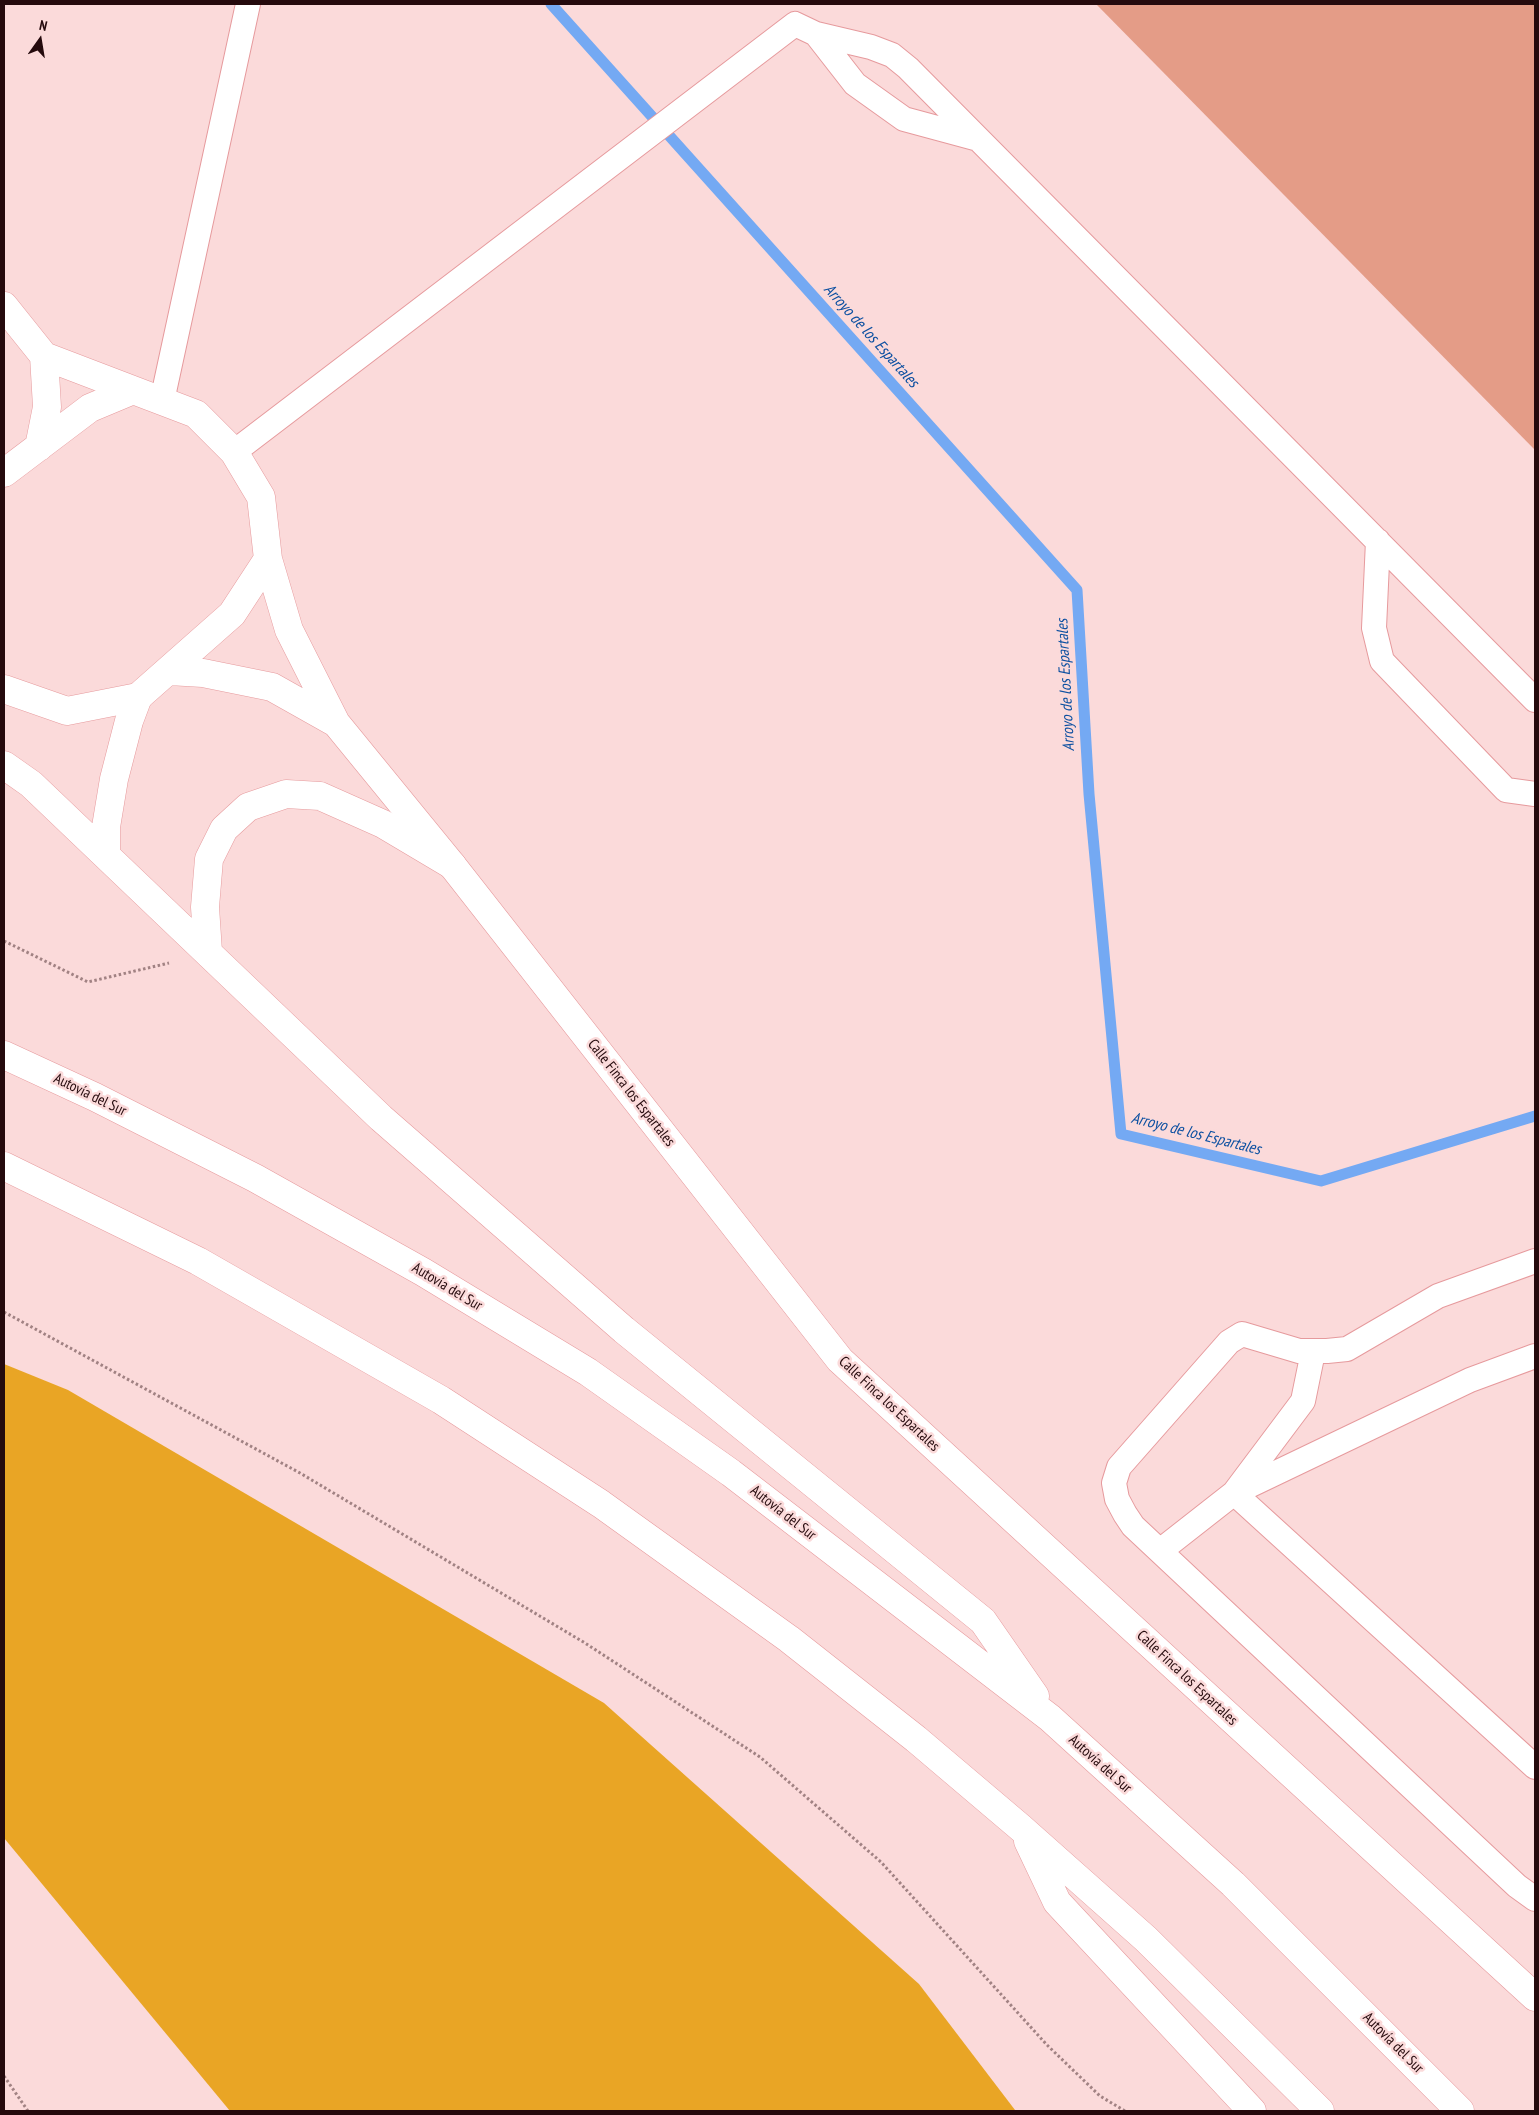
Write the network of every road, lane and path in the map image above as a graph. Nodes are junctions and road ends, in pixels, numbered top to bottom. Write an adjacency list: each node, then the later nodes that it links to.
1 (248, 4): 7 (lane)
2 (816, 34): 3 (lane); 3 (lane); 9 (lane)
3 (978, 139): 11 (lane)
4 (4, 306): 5 (main road)
5 (44, 356): 6 (main road, Calle Finca los Espartales); 8 (main road)
6 (134, 390): 7 (main road, Calle Finca los Espartales); 8 (main road)
7 (162, 401): 9 (main road, Calle Finca los Espartales)
8 (39, 447): 10 (main road)
9 (234, 452): 12 (main road, Calle Finca los Espartales)
10 (4, 473)
11 (1378, 541): 16 (lane); 19 (lane)
12 (268, 559): 13 (main road); 17 (main road, Calle Finca los Espartales)
13 (169, 671): 15 (main road); 17 (main road, Calle Finca los Espartales)
14 (4, 689): 15 (main road)
15 (138, 697): 20 (main road)
16 (1535, 700)
17 (336, 723): 21 (main road, Calle Finca los Espartales)
18 (4, 765): 20 (main road)
19 (1535, 794)
20 (106, 855): 23 (main road)
21 (452, 865): 23 (main road); 36 (main road, Calle Finca los Espartales)
22 (4, 940): 23 (path)
23 (208, 952): 32 (main road)
24 (4, 1055): 32 (main road, Autovía del Sur)
25 (4, 1166): 34 (main road)
26 (1535, 1260): 28 (lane)
27 (4, 1312): 39 (path)
28 (1313, 1352): 30 (lane); 31 (lane)
29 (1535, 1356): 30 (lane)
30 (1234, 1493): 31 (lane); 33 (lane)
31 (1160, 1552): 35 (lane)
32 (1050, 1718): 42 (main road, Autovía del Sur)
33 (1535, 1767)
34 (1021, 1828): 40 (main road); 41 (main road)
35 (1535, 1899)
36 (1535, 1997)
37 (4, 2076): 38 (path)
38 (28, 2111)
39 (1125, 2111)
40 (1252, 2111)
41 (1320, 2111)
42 (1460, 2111)

